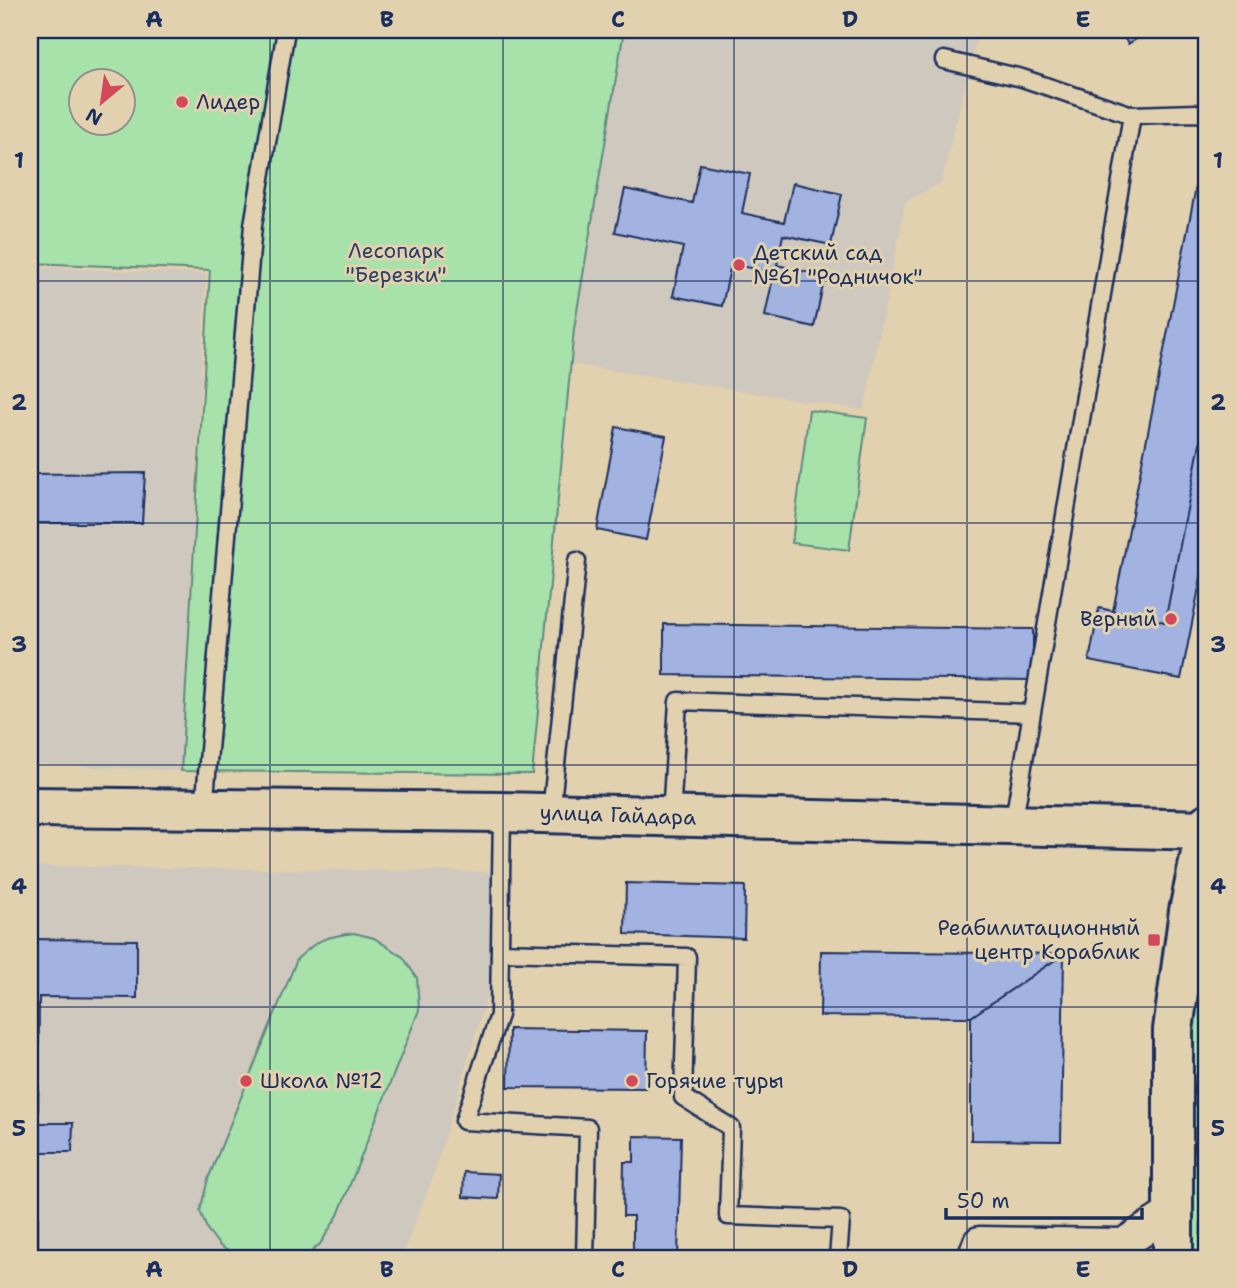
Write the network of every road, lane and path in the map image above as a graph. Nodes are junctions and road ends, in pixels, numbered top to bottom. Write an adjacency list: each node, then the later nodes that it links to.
1 (286, 30): 8 (lane)
2 (944, 60): 4 (lane)
3 (1207, 115): 4 (lane)
4 (1132, 116): 6 (lane)
5 (577, 561): 10 (lane)
6 (1032, 713): 11 (lane); 12 (lane)
7 (30, 807): 8 (street, улица Гайдара)
8 (204, 810): 9 (street, улица Гайдара)
9 (502, 812): 10 (street, улица Гайдара); 14 (lane)
10 (551, 813): 11 (street, улица Гайдара)
11 (671, 817): 12 (street, улица Гайдара)
12 (1013, 826): 13 (street, улица Гайдара)
13 (1207, 829): 15 (street)
14 (500, 952): 16 (lane); 17 (lane)
15 (1173, 1211): 18 (street); 19 (street)
16 (585, 1258)
17 (838, 1258)
18 (973, 1258)
19 (1173, 1258)

